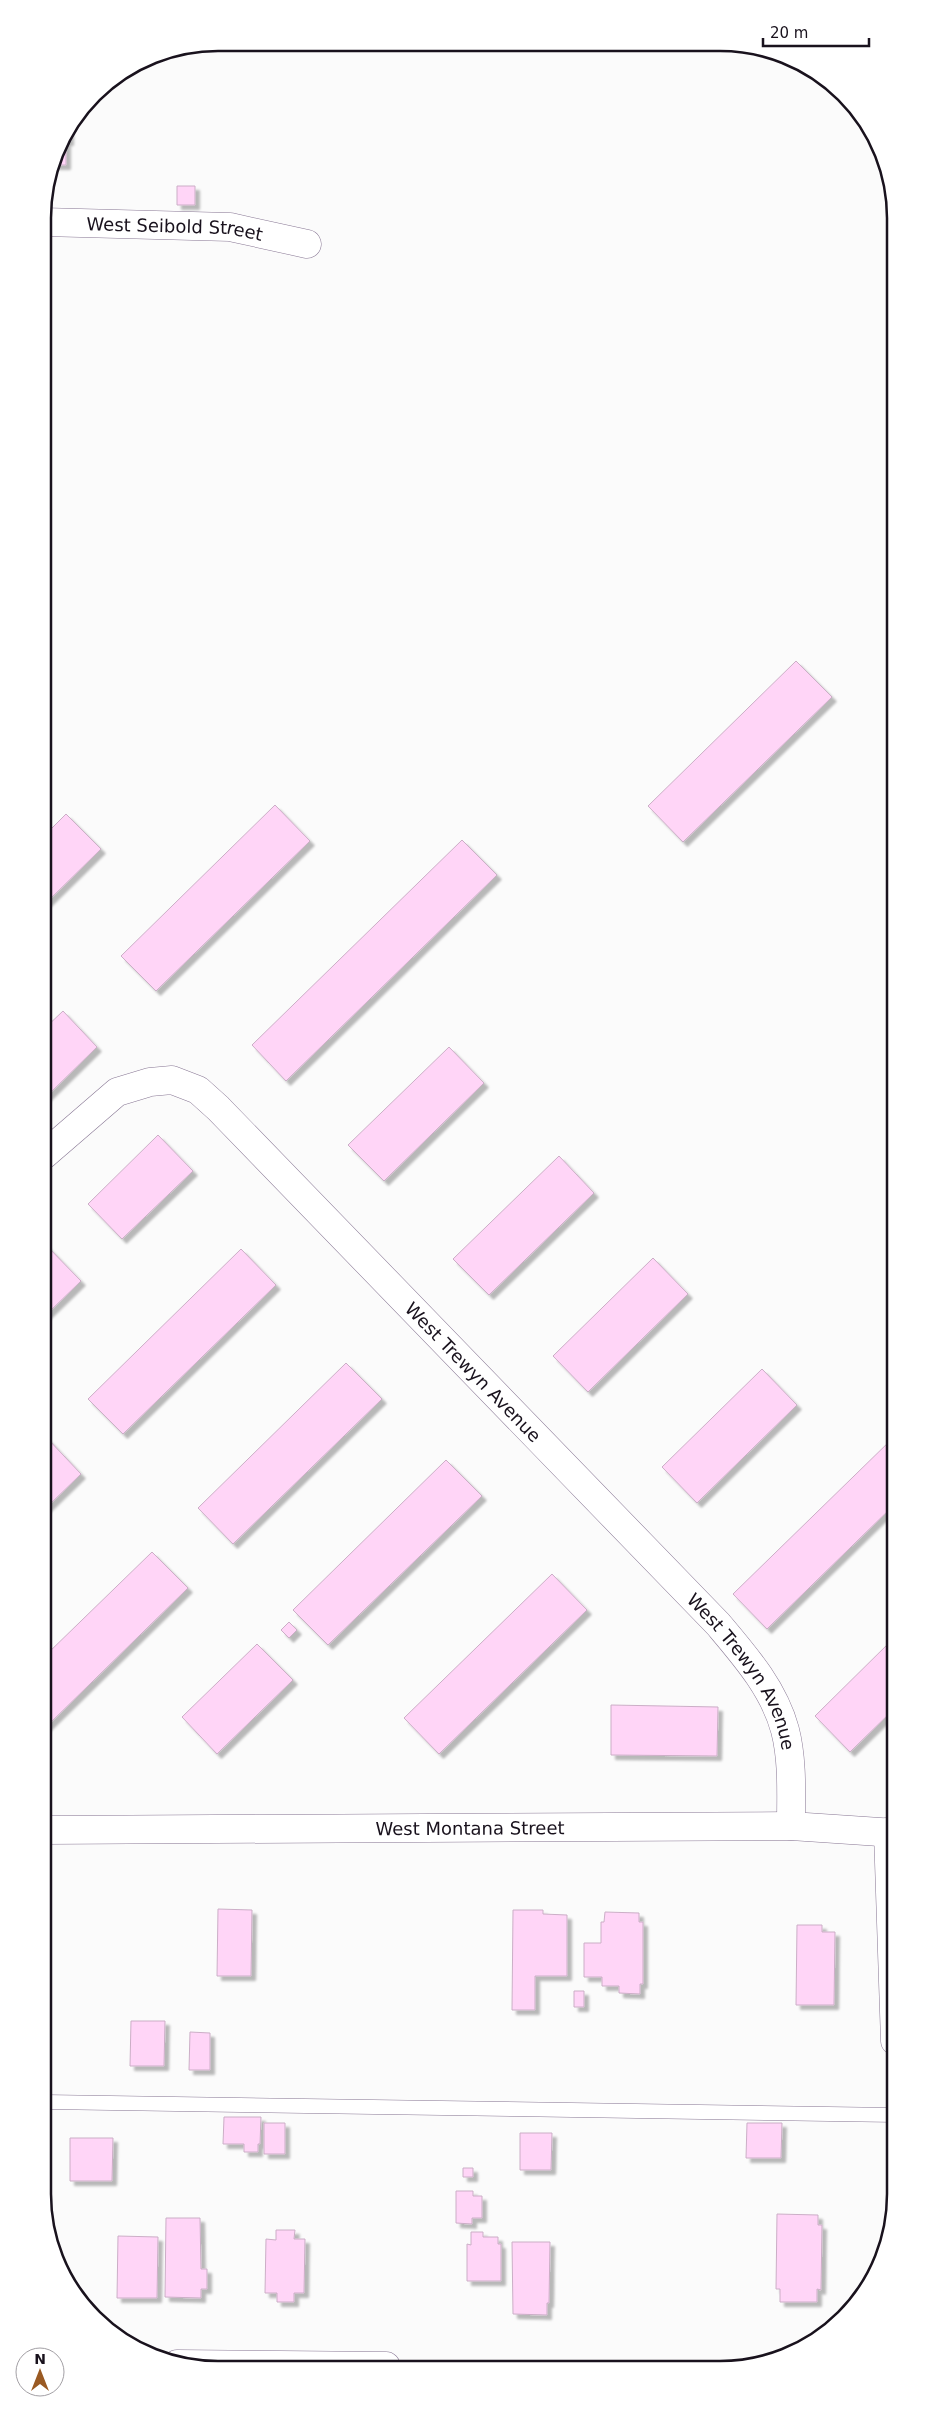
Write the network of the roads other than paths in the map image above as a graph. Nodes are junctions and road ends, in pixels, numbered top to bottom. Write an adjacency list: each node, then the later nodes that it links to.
1 (52, 222): 2 (street, West Seibold Street)
2 (307, 244)
3 (52, 1149): 4 (street, West Trewyn Avenue)
4 (791, 1826): 5 (street, West Montana Street); 6 (street, West Montana Street)
5 (51, 1830)
6 (886, 1833)
7 (51, 2102): 8 (lane)
8 (886, 2115)

